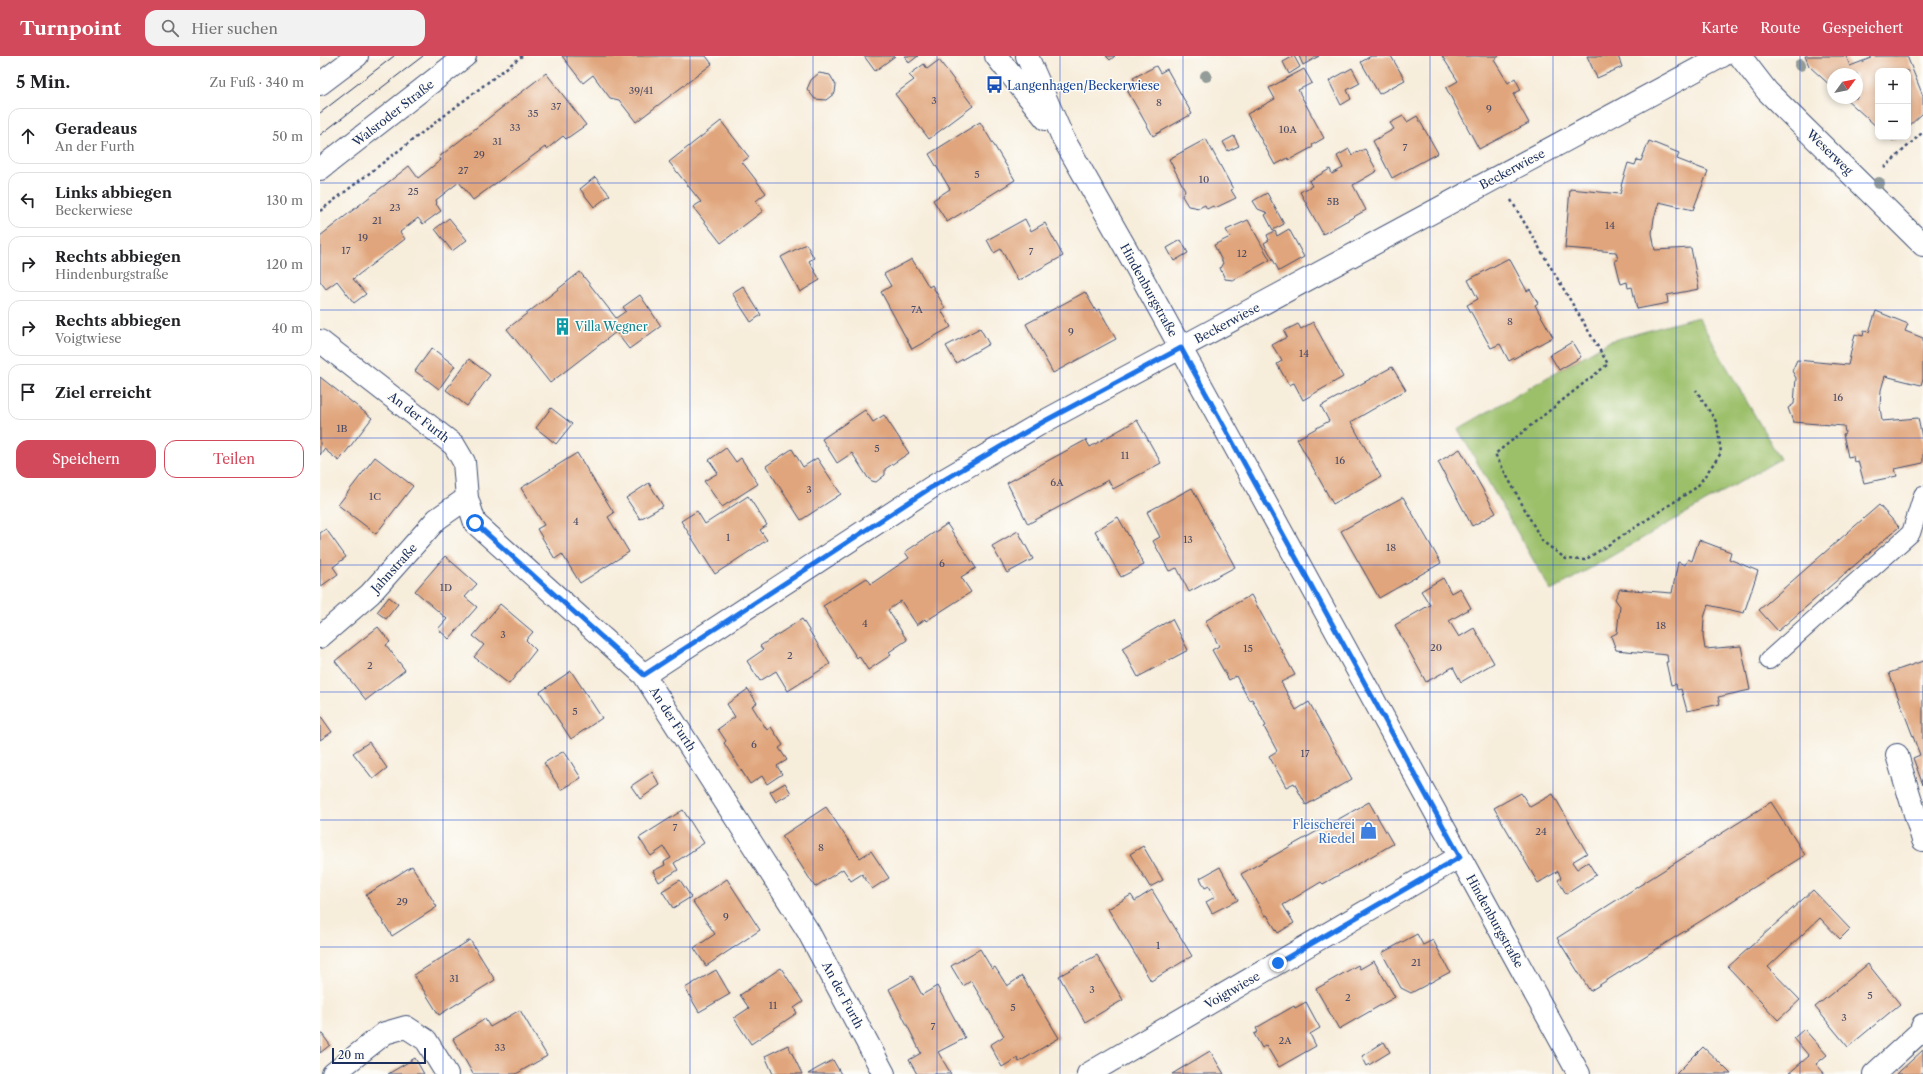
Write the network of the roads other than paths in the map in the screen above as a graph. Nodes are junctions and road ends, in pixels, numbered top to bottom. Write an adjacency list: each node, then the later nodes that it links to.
1 (357, 56): 7 (street)
2 (465, 56): 9 (street, Walsroder Straße)
3 (996, 56): 8 (street, Hindenburgstraße)
4 (1027, 56): 8 (street, Hindenburgstraße)
5 (1722, 56): 12 (street, Beckerwiese)
6 (1740, 56): 10 (street, Weserweg)
7 (320, 84)
8 (1062, 138): 12 (street, Hindenburgstraße)
9 (320, 169)
10 (1923, 245)
11 (320, 341): 14 (street, An der Furth)
12 (1181, 348): 17 (street, Beckerwiese); 20 (street, Hindenburgstraße)
13 (1923, 495): 16 (lane)
14 (467, 498): 15 (street, Jahnstraße); 17 (street, An der Furth)
15 (320, 637)
16 (1769, 660)
17 (644, 675): 24 (street, An der Furth)
18 (1897, 755): 19 (street)
19 (1923, 840)
20 (1460, 857): 25 (street, Voigtwiese); 26 (street, Hindenburgstraße)
21 (1923, 1025): 27 (street)
22 (333, 1074): 23 (street)
23 (447, 1074)
24 (884, 1074)
25 (1088, 1074)
26 (1579, 1074)
27 (1874, 1074)

